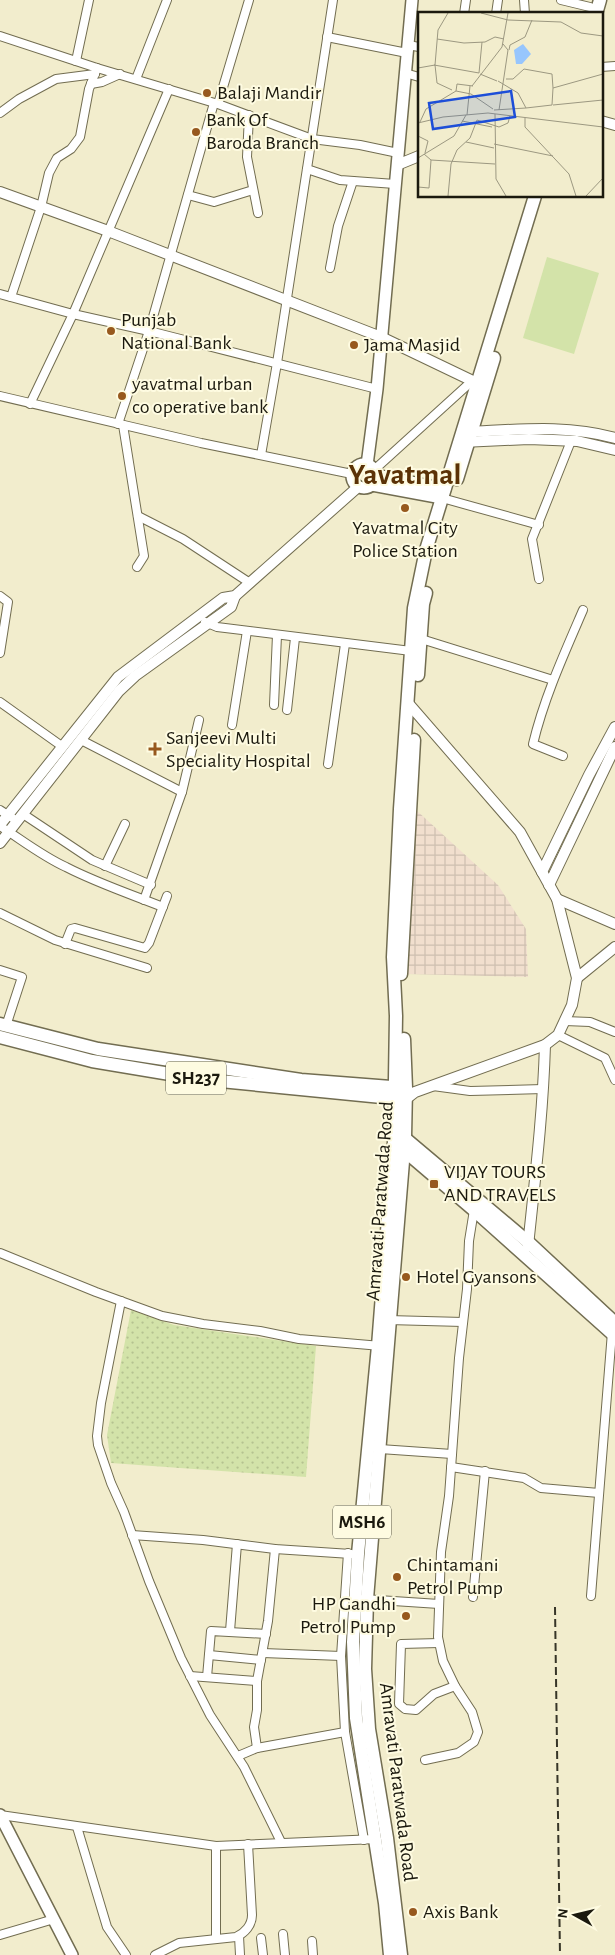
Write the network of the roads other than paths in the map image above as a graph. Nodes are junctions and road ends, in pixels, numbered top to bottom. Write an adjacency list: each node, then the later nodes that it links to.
1 (89, 0): 11 (street)
2 (167, 0): 18 (street)
3 (249, 0): 21 (street)
4 (333, 0): 9 (street)
5 (412, 0): 10 (main road)
6 (561, 0): 7 (street)
7 (593, 7)
8 (0, 36): 11 (street)
9 (328, 37): 10 (street); 26 (street)
10 (411, 48): 16 (main road)
11 (76, 60): 14 (street)
12 (615, 66): 13 (street)
13 (602, 67)
14 (96, 71): 15 (street); 19 (street); 22 (street)
15 (120, 74): 18 (street); 19 (street)
16 (405, 74): 17 (street); 27 (main road)
17 (418, 77)
18 (136, 79): 20 (street)
19 (91, 84): 38 (street)
20 (170, 89): 21 (street); 40 (street)
21 (216, 103): 23 (street); 35 (street)
22 (0, 112)
23 (248, 115): 26 (street); 33 (street)
24 (602, 121): 25 (street)
25 (615, 126)
26 (312, 138): 27 (street); 30 (street)
27 (398, 153): 29 (main road)
28 (418, 156): 29 (street)
29 (397, 166): 32 (main road)
30 (307, 169): 31 (street); 45 (street)
31 (353, 181): 32 (street); 42 (street)
32 (395, 184): 48 (main road)
33 (253, 190): 35 (street); 39 (street)
34 (0, 192): 38 (street)
35 (188, 195): 41 (street)
36 (534, 198): 50 (main road)
37 (542, 198): 55 (main road)
38 (41, 207): 40 (street); 44 (street)
39 (258, 213)
40 (108, 231): 41 (street); 46 (street)
41 (171, 255): 45 (street); 47 (street)
42 (330, 268)
43 (0, 294): 44 (street)
44 (11, 297): 46 (street)
45 (287, 300): 48 (street); 49 (street)
46 (73, 314): 47 (street); 53 (street)
47 (150, 331): 49 (street); 54 (street)
48 (381, 337): 50 (street); 51 (main road)
49 (277, 363): 51 (street); 59 (street)
50 (474, 382): 55 (main road); 61 (street)
51 (377, 390): 61 (main road)
52 (0, 396): 53 (street)
53 (30, 404): 54 (street)
54 (120, 425): 59 (street); 64 (street)
55 (466, 437): 56 (street); 57 (street); 63 (main road)
56 (615, 438)
57 (571, 441): 58 (street); 65 (street)
58 (615, 450)
59 (261, 455): 60 (street)
60 (352, 474): 61 (main road); 62 (main road)
61 (372, 474): 62 (main road); 63 (main road)
62 (358, 487): 68 (street)
63 (446, 496): 65 (street); 76 (main road)
64 (138, 516): 66 (street); 68 (street)
65 (539, 525): 67 (street)
66 (137, 567)
67 (538, 579)
68 (250, 583): 70 (street)
69 (0, 596): 81 (street)
70 (235, 596): 72 (street); 73 (street)
71 (582, 610): 83 (street)
72 (198, 616): 73 (street); 79 (street)
73 (208, 624): 74 (street); 79 (street)
74 (247, 631): 75 (street); 89 (street)
75 (277, 635): 77 (street); 85 (street)
76 (416, 637): 80 (main road); 83 (street); 86 (main road)
77 (295, 638): 78 (street); 87 (street)
78 (346, 644): 80 (street); 95 (street)
79 (164, 648): 82 (street); 82 (street)
80 (411, 651): 86 (main road)
81 (0, 653)
82 (131, 672): 91 (street); 92 (street)
83 (553, 680): 94 (street)
84 (0, 702): 92 (street)
85 (274, 706)
86 (412, 707): 103 (street); 125 (main road, Amravati Paratwada Road)
87 (287, 710)
88 (199, 720): 96 (street)
89 (232, 725)
90 (615, 727): 103 (street)
91 (81, 740): 96 (street); 98 (street)
92 (62, 747): 97 (street)
93 (615, 747): 105 (street)
94 (563, 756)
95 (328, 764)
96 (182, 792): 104 (street)
97 (4, 812): 98 (street); 100 (street)
98 (20, 817): 100 (street); 102 (street)
99 (125, 824): 102 (street)
100 (3, 828): 101 (street); 108 (street)
101 (0, 843)
102 (104, 866): 104 (street)
103 (542, 872): 105 (street)
104 (151, 885): 108 (street)
105 (549, 885): 107 (street)
106 (167, 896): 109 (street)
107 (557, 899): 111 (street); 116 (street)
108 (144, 900): 109 (street)
109 (163, 907): 112 (street)
110 (0, 913): 112 (street)
111 (615, 924)
112 (66, 944): 114 (street)
113 (615, 947): 116 (street)
114 (147, 968)
115 (0, 970): 118 (street)
116 (577, 978): 117 (street)
117 (565, 1021): 119 (street); 120 (street)
118 (2, 1029): 125 (main road, SH237)
119 (609, 1029)
120 (558, 1036): 121 (street); 122 (street)
121 (545, 1046): 123 (street); 124 (street)
122 (615, 1080)
123 (432, 1086): 124 (street); 125 (street)
124 (543, 1089): 129 (street)
125 (404, 1093): 126 (main road, Amravati Paratwada Road / MSH6)
126 (397, 1137): 127 (main road, Amravati Paratwada Road / MSH6); 129 (main road); 133 (main road, Amravati Paratwada Road / MSH6)
127 (404, 1151): 128 (main road); 133 (main road, Amravati Paratwada Road / MSH6)
128 (474, 1210): 131 (main road); 134 (street)
129 (528, 1242): 131 (street); 135 (main road)
130 (0, 1253): 132 (street)
131 (526, 1257): 135 (main road)
132 (121, 1301): 136 (street); 142 (street)
133 (385, 1320): 134 (street); 136 (main road, Amravati Paratwada Road / MSH6)
134 (463, 1322): 138 (street)
135 (614, 1330): 141 (street)
136 (383, 1346): 137 (main road, Amravati Paratwada Road / MSH6); 145 (main road, Amravati Paratwada Road / MSH6)
137 (380, 1449): 138 (street); 145 (main road, Amravati Paratwada Road / MSH6)
138 (452, 1454): 139 (street)
139 (451, 1467): 140 (street); 149 (street)
140 (485, 1471): 141 (street); 147 (street)
141 (599, 1493): 146 (street)
142 (132, 1535): 143 (street); 156 (street)
143 (237, 1544): 144 (street); 150 (street)
144 (275, 1549): 145 (street); 151 (street)
145 (359, 1554): 148 (main road, Amravati Paratwada Road / MSH6); 155 (street)
146 (591, 1596)
147 (473, 1597)
148 (361, 1599): 149 (street); 166 (main road, Amravati Paratwada Road / MSH6); 185 (main road, Amravati Paratwada Road / MSH6)
149 (439, 1604): 152 (street)
150 (230, 1631): 151 (street); 153 (street)
151 (266, 1634): 154 (street)
152 (439, 1643): 159 (street); 159 (street)
153 (209, 1654): 154 (street); 157 (street)
154 (262, 1656): 155 (street); 158 (street)
155 (341, 1656): 160 (street)
156 (190, 1676): 157 (street); 162 (street)
157 (207, 1677): 158 (street)
158 (257, 1681): 161 (street)
159 (455, 1686): 163 (street)
160 (345, 1732): 161 (street); 166 (street)
161 (257, 1748): 162 (street)
162 (238, 1756): 167 (street)
163 (425, 1760)
164 (0, 1815): 165 (street); 170 (main road)
165 (76, 1827): 169 (street); 178 (street)
166 (370, 1840): 167 (street); 184 (main road, Amravati Paratwada Road / MSH6)
167 (281, 1842): 168 (street)
168 (248, 1844): 169 (street); 173 (street)
169 (216, 1846): 174 (street)
170 (54, 1919): 172 (street); 177 (main road)
171 (283, 1934): 182 (street)
172 (0, 1936)
173 (239, 1936): 174 (street); 180 (street)
174 (216, 1938): 179 (street)
175 (261, 1938): 181 (street)
176 (312, 1941): 183 (street)
177 (72, 1955)
178 (126, 1955)
179 (155, 1955)
180 (240, 1955)
181 (263, 1955)
182 (285, 1955)
183 (313, 1955)
184 (390, 1955)
185 (401, 1955)

